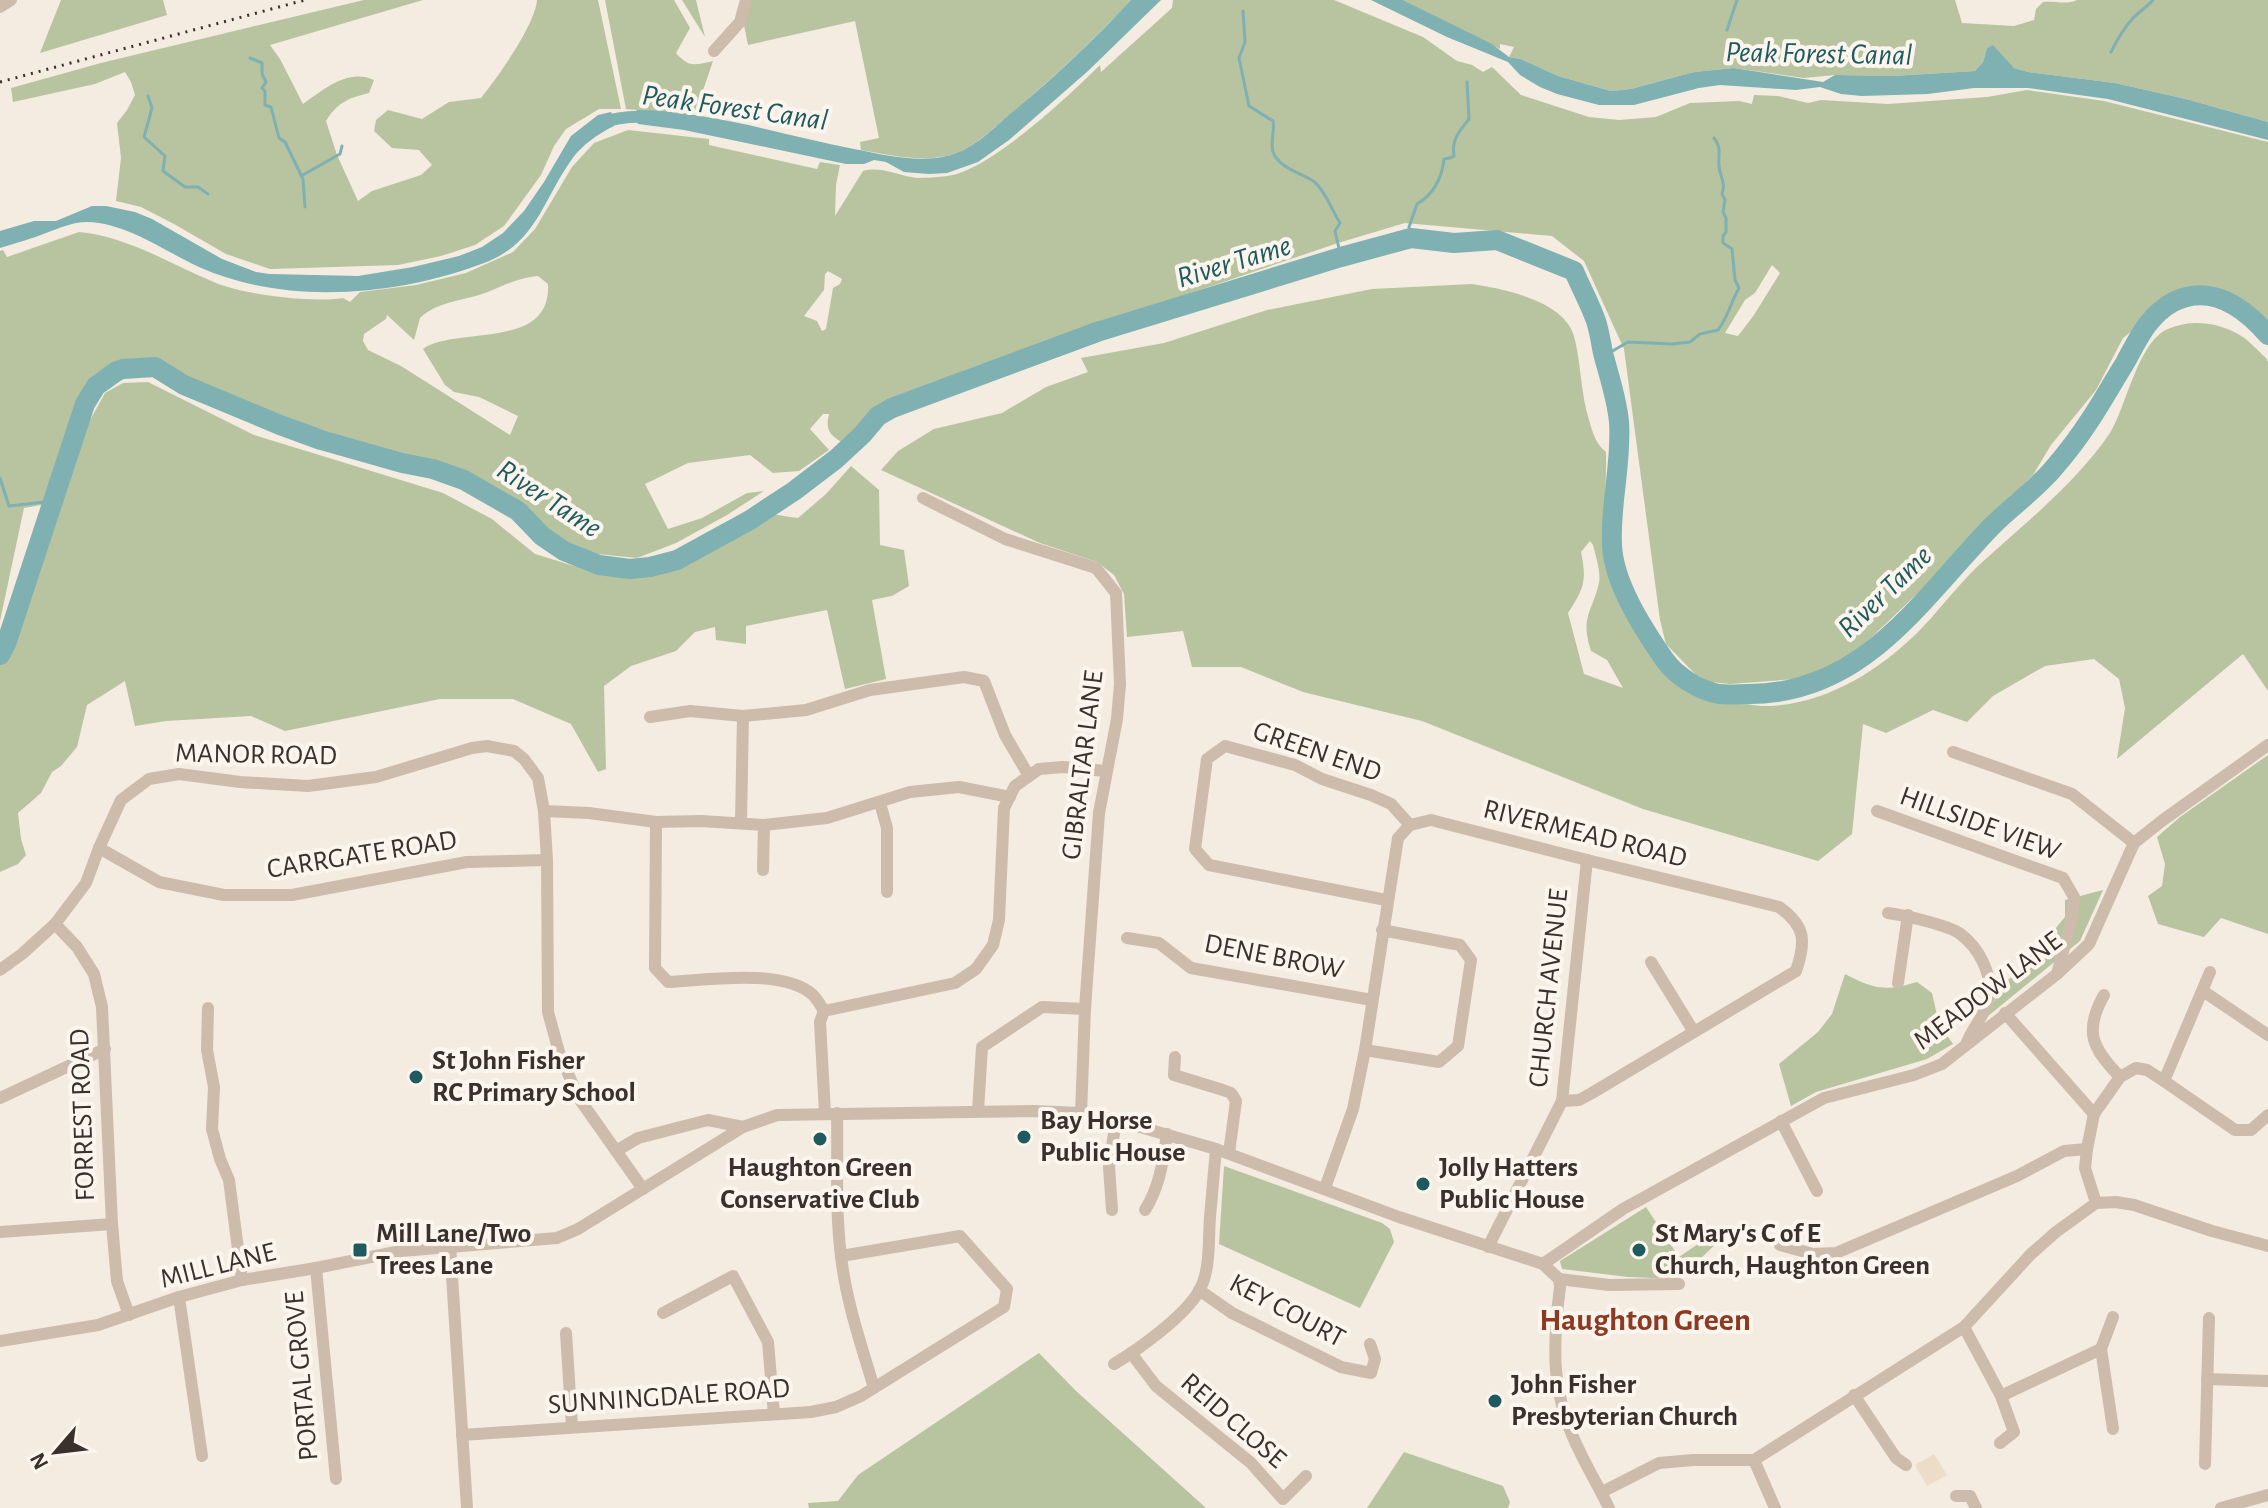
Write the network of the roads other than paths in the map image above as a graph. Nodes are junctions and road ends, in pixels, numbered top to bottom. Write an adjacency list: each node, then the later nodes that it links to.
1 (11, 0): 3 (street)
2 (746, 0): 4 (street)
3 (0, 7)
4 (714, 51)
5 (923, 498): 10 (street, GIBRALTAR LANE)
6 (743, 716): 7 (street); 11 (street); 17 (street)
7 (650, 717)
8 (2268, 745): 20 (street, MEADOW LANE)
9 (1953, 752): 20 (street)
10 (1106, 771): 11 (street); 41 (street, GIBRALTAR LANE)
11 (1029, 776): 12 (street)
12 (1010, 797): 13 (street); 42 (street)
13 (880, 803): 18 (street); 25 (street)
14 (544, 811): 16 (street); 21 (street, MANOR ROAD); 22 (street, MANOR ROAD)
15 (1877, 811): 35 (street, HILLSIDE VIEW)
16 (656, 822): 17 (street); 42 (street)
17 (741, 822): 18 (street)
18 (764, 825): 24 (street)
19 (1410, 825): 23 (street, RIVERMEAD ROAD); 26 (street); 26 (street, GREEN END)
20 (2134, 843): 35 (street, MEADOW LANE)
21 (99, 848): 22 (street, CARRGATE ROAD); 29 (street, MANOR ROAD)
22 (547, 860): 65 (street, MANOR ROAD)
23 (1587, 860): 44 (street, RIVERMEAD ROAD); 53 (street, CHURCH AVENUE)
24 (763, 870)
25 (887, 892)
26 (1386, 900): 30 (street)
27 (1888, 913): 28 (street)
28 (1908, 915): 36 (street); 46 (street)
29 (55, 924): 33 (street, MANOR ROAD); 47 (street, FORREST ROAD)
30 (1382, 930): 39 (street); 48 (street)
31 (1127, 938): 39 (street, DENE BROW)
32 (1651, 962): 44 (street)
33 (0, 970)
34 (2210, 972): 37 (street)
35 (2057, 974): 43 (street, MEADOW LANE)
36 (1898, 983)
37 (2203, 991): 45 (street); 51 (street)
38 (2104, 995): 50 (street)
39 (1372, 1000): 48 (street)
40 (208, 1008): 83 (street)
41 (1085, 1009): 54 (street); 56 (street, GIBRALTAR LANE)
42 (824, 1011): 55 (street)
43 (2005, 1013): 46 (street, MEADOW LANE); 57 (street)
44 (1694, 1032): 53 (street, RIVERMEAD ROAD)
45 (2268, 1035)
46 (1966, 1045): 60 (street, MEADOW LANE)
47 (105, 1049): 52 (street); 73 (street, FORREST ROAD)
48 (1365, 1050): 67 (street)
49 (1175, 1057): 66 (street)
50 (2120, 1077): 51 (street); 57 (street)
51 (2164, 1081): 58 (street)
52 (0, 1098)
53 (1562, 1101): 78 (street, CHURCH AVENUE)
54 (978, 1111): 55 (street); 56 (street)
55 (831, 1113): 61 (street); 79 (street)
56 (1081, 1113): 59 (street)
57 (2094, 1114): 64 (street)
58 (2268, 1115)
59 (1116, 1120): 62 (street); 71 (street)
60 (1781, 1121): 69 (street); 80 (street, MEADOW LANE)
61 (743, 1127): 65 (street); 68 (street, MILL LANE)
62 (1167, 1134): 63 (street); 72 (street)
63 (1216, 1149): 66 (street); 85 (street)
64 (2087, 1149): 70 (street); 76 (street)
65 (616, 1151): 68 (street, MANOR ROAD)
66 (1229, 1153): 67 (street)
67 (1325, 1188): 78 (street)
68 (643, 1189): 75 (street, MILL LANE)
69 (1817, 1191)
70 (2096, 1203): 77 (street); 91 (street)
71 (1112, 1210)
72 (1145, 1210)
73 (112, 1224): 74 (street); 88 (street, FORREST ROAD)
74 (0, 1232)
75 (450, 1245): 81 (street, MILL LANE); 106 (street)
76 (1780, 1245)
77 (2268, 1246)
78 (1488, 1247): 80 (street)
79 (841, 1256): 100 (street); 100 (street, SUNNINGDALE ROAD)
80 (1543, 1264): 82 (street)
81 (316, 1268): 83 (street, MILL LANE); 113 (street, PORTAL GROVE)
82 (1559, 1279): 84 (street); 114 (street)
83 (242, 1280): 86 (street, MILL LANE)
84 (1679, 1284)
85 (1199, 1290): 94 (street, KEY COURT); 96 (street)
86 (179, 1297): 88 (street, MILL LANE); 108 (street)
87 (663, 1313): 103 (street)
88 (129, 1315): 93 (street, MILL LANE)
89 (2113, 1317): 95 (street)
90 (2209, 1318): 98 (street)
91 (1964, 1327): 101 (street); 102 (street)
92 (566, 1333): 104 (street)
93 (0, 1341)
94 (1370, 1344)
95 (2101, 1349): 102 (street); 105 (street)
96 (1131, 1353): 97 (street); 112 (street, REID CLOSE)
97 (1114, 1364)
98 (2207, 1379): 99 (street); 111 (street)
99 (2268, 1381)
100 (874, 1388): 103 (street, SUNNINGDALE ROAD)
101 (1854, 1395): 109 (street); 110 (street)
102 (2001, 1396): 107 (street)
103 (774, 1414): 104 (street, SUNNINGDALE ROAD)
104 (572, 1427): 106 (street, SUNNINGDALE ROAD)
105 (2113, 1429)
106 (462, 1435): 117 (street)
107 (2000, 1443)
108 (202, 1456)
109 (1754, 1460): 114 (street); 119 (street)
110 (1901, 1462)
111 (2205, 1464)
112 (1306, 1476)
113 (336, 1479)
114 (1602, 1492): 118 (street)
115 (2268, 1495): 121 (street)
116 (1956, 1496): 120 (street)
117 (467, 1508)
118 (1609, 1508)
119 (1775, 1508)
120 (1976, 1508)
121 (2221, 1508)

